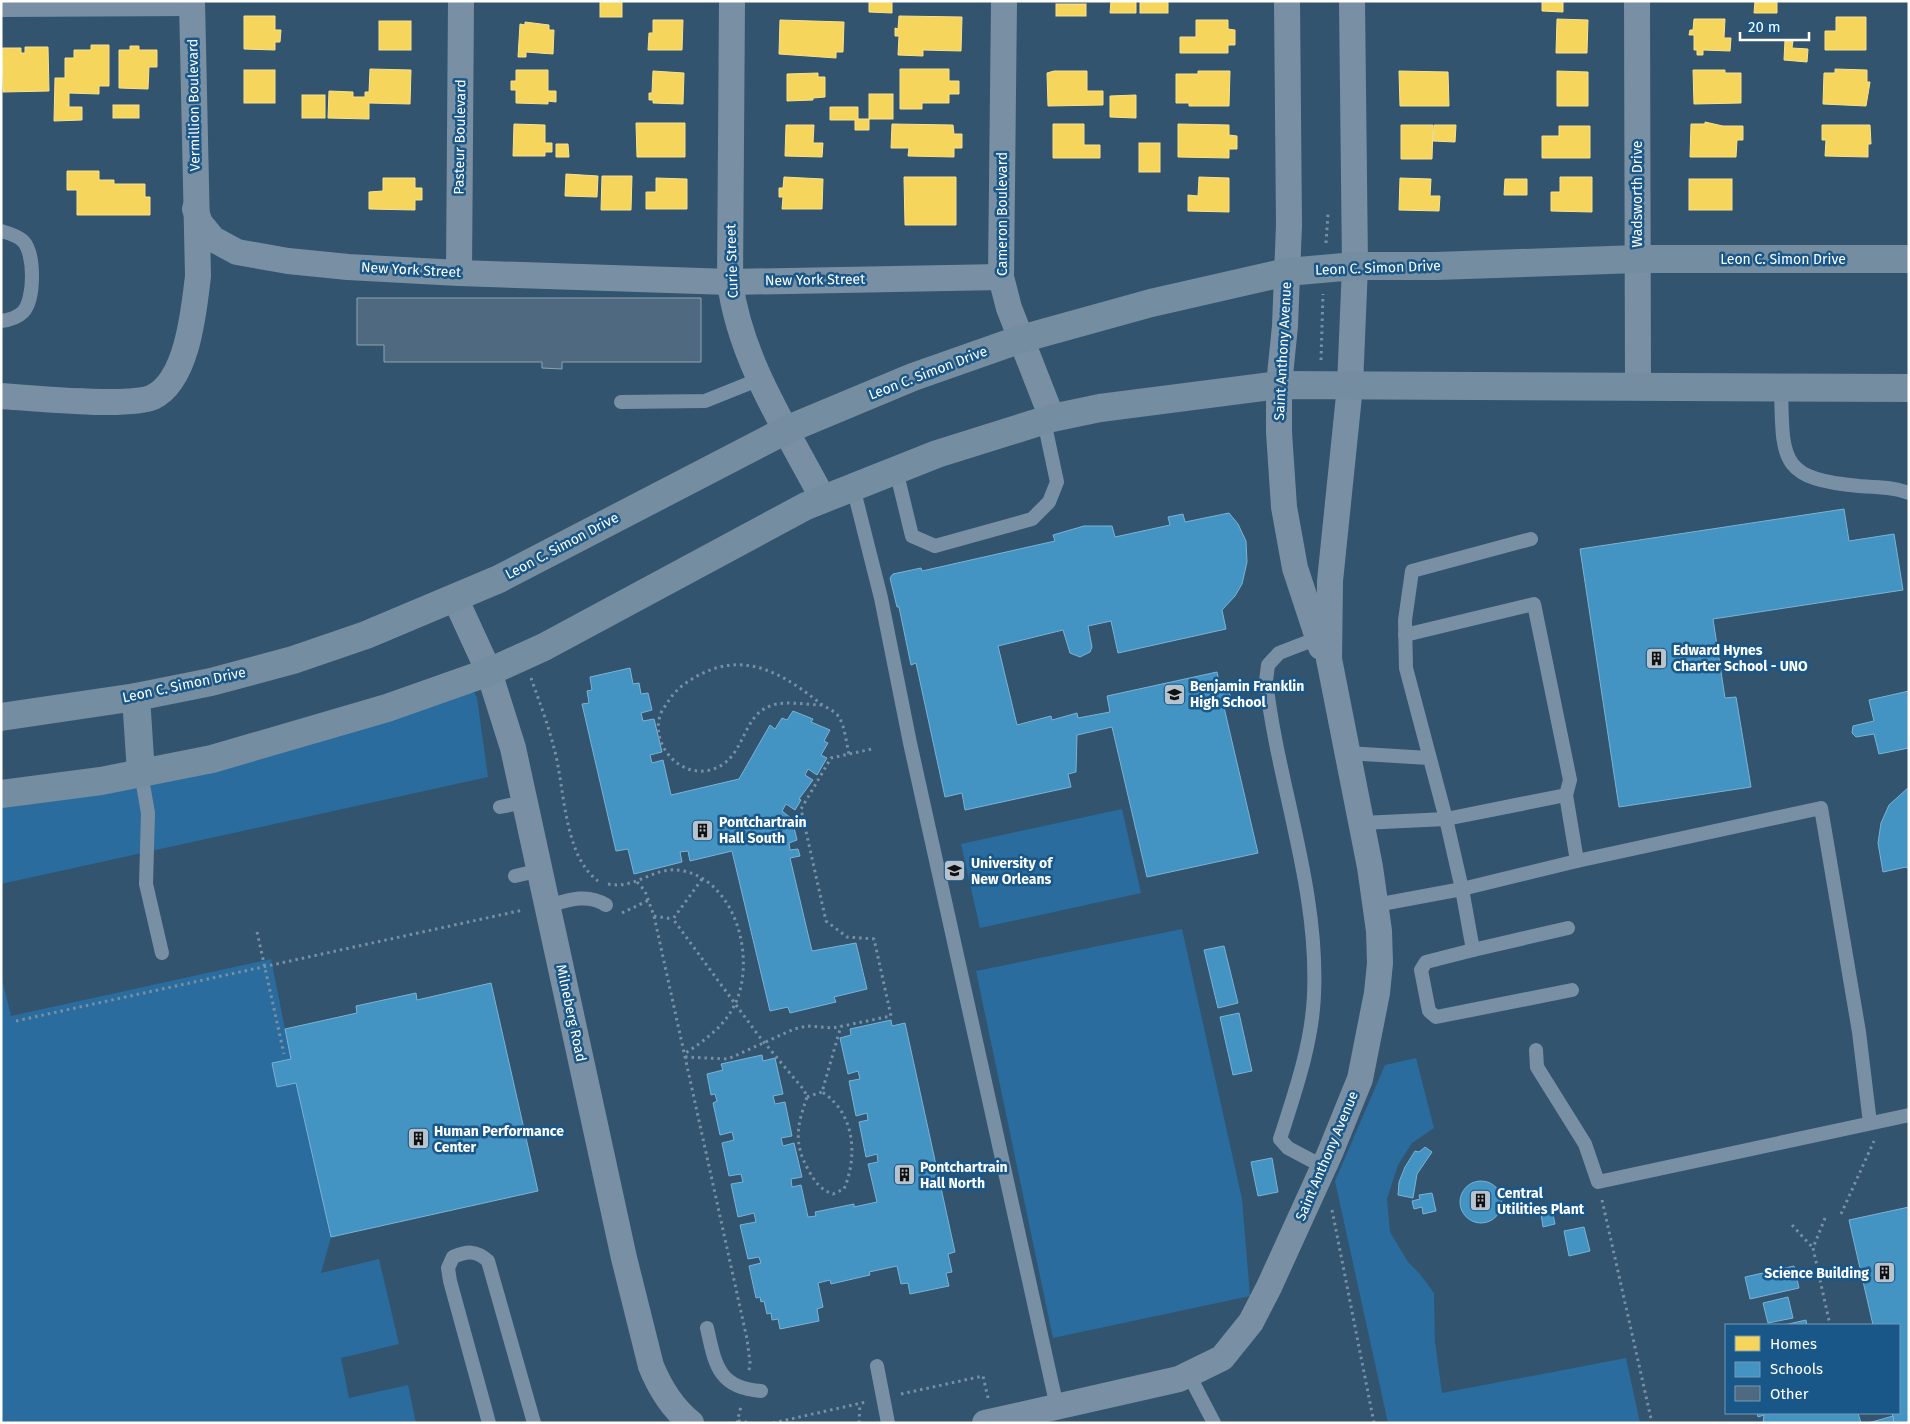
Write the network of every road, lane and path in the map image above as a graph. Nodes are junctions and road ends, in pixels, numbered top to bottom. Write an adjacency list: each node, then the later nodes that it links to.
1 (461, 1): 17 (street, Pasteur Boulevard)
2 (732, 1): 19 (street, Curie Street)
3 (1004, 1): 18 (street, Cameron Boulevard)
4 (1288, 1): 16 (street, Saint Anthony Avenue)
5 (1352, 1): 14 (street, Saint Anthony Avenue)
6 (1637, 1): 12 (street, Wadsworth Drive)
7 (192, 2): 8 (street); 9 (street, Vermillion Boulevard)
8 (9, 3)
9 (196, 209): 17 (street, New York Street); 29 (street)
10 (1328, 209): 15 (path)
11 (1, 231): 20 (lane)
12 (1638, 258): 13 (main road, Leon C. Simon Drive); 14 (main road, Leon C. Simon Drive); 26 (street, Wadsworth Drive)
13 (1909, 259)
14 (1355, 266): 15 (main road, Leon C. Simon Drive); 25 (street, Saint Anthony Avenue)
15 (1324, 269): 16 (main road, Leon C. Simon Drive); 24 (path)
16 (1287, 272): 21 (main road, Leon C. Simon Drive); 23 (street, Saint Anthony Avenue)
17 (459, 273): 19 (street, New York Street)
18 (1001, 277): 19 (street, New York Street); 21 (street, Cameron Boulevard)
19 (730, 282): 22 (street, Curie Street)
20 (1, 321)
21 (1021, 338): 31 (street, Cameron Boulevard); 32 (main road, Leon C. Simon Drive)
22 (760, 379): 30 (lane); 32 (street, Curie Street)
23 (1279, 385): 24 (main road); 31 (main road); 40 (street, Saint Anthony Avenue)
24 (1320, 386): 25 (main road)
25 (1350, 386): 26 (main road); 43 (street, Saint Anthony Avenue)
26 (1638, 387): 27 (main road)
27 (1781, 388): 28 (main road); 35 (lane)
28 (1909, 388)
29 (1, 396)
30 (620, 402)
31 (1048, 419): 33 (main road); 33 (lane)
32 (786, 430): 36 (street, Curie Street); 38 (main road, Leon C. Simon Drive)
33 (896, 470): 34 (main road)
34 (854, 487): 36 (main road); 103 (lane)
35 (1909, 493)
36 (823, 499): 41 (main road)
37 (1531, 539): 39 (lane)
38 (455, 598): 41 (street, Milneberg Road); 44 (main road, Leon C. Simon Drive)
39 (1405, 635): 50 (lane); 53 (lane)
40 (1318, 638): 43 (street, Saint Anthony Avenue); 89 (lane)
41 (489, 672): 51 (main road); 54 (street, Milneberg Road)
42 (531, 677): 62 (path)
43 (1334, 694): 48 (street, Saint Anthony Avenue)
44 (136, 697): 46 (main road, Leon C. Simon Drive); 51 (main road)
45 (822, 705): 45 (path); 49 (path)
46 (1, 717)
47 (872, 749): 49 (path)
48 (1346, 753): 50 (lane); 57 (street, Saint Anthony Avenue)
49 (849, 754): 80 (path)
50 (1429, 758): 56 (lane)
51 (142, 773): 52 (main road); 75 (lane)
52 (1, 794)
53 (1566, 795): 56 (lane); 58 (lane)
54 (525, 802): 55 (lane); 59 (street, Milneberg Road)
55 (500, 807)
56 (1446, 819): 57 (lane); 63 (lane)
57 (1362, 823): 66 (street, Saint Anthony Avenue)
58 (1576, 861): 63 (lane); 88 (lane)
59 (541, 870): 60 (lane); 67 (street, Milneberg Road)
60 (515, 876)
61 (702, 879): 62 (path); 71 (path); 78 (path)
62 (637, 882): 64 (path)
63 (1462, 889): 66 (lane); 74 (lane)
64 (649, 900): 69 (path); 70 (path)
65 (606, 905): 67 (lane)
66 (1376, 905): 89 (street, Saint Anthony Avenue)
67 (548, 906): 107 (street, Milneberg Road)
68 (523, 910): 76 (path)
69 (617, 915)
70 (654, 916): 71 (path); 84 (path)
71 (673, 919): 78 (path)
72 (1568, 928): 74 (lane)
73 (257, 932): 76 (path)
74 (1473, 950): 77 (lane)
75 (162, 952)
76 (265, 967): 79 (path); 83 (path)
77 (1572, 990)
78 (735, 1004): 81 (path); 84 (path)
79 (16, 1021)
80 (841, 1026): 81 (path); 85 (path)
81 (765, 1042): 84 (path); 86 (path)
82 (1536, 1050): 90 (lane)
83 (284, 1054)
84 (684, 1056): 98 (path)
85 (822, 1092): 86 (path); 86 (path)
86 (807, 1097)
87 (1909, 1115): 88 (lane)
88 (1876, 1122): 90 (lane); 92 (path)
89 (1324, 1167): 100 (street, Saint Anthony Avenue)
90 (1598, 1182): 114 (path)
91 (1331, 1205): 113 (path)
92 (1841, 1214)
93 (1825, 1218): 95 (path)
94 (1792, 1225): 95 (path)
95 (1813, 1248): 96 (path)
96 (1830, 1324)
97 (707, 1328): 101 (lane)
98 (750, 1362)
99 (877, 1366): 110 (lane)
100 (1189, 1374): 103 (street, Saint Anthony Avenue); 112 (lane)
101 (760, 1391)
102 (860, 1404): 109 (path)
103 (1058, 1408): 111 (street, Saint Anthony Avenue)
104 (738, 1421): 108 (path)
105 (489, 1423): 106 (lane)
106 (534, 1423)
107 (691, 1423)
108 (752, 1423)
109 (859, 1423)
110 (888, 1423)
111 (985, 1423)
112 (1214, 1423)
113 (1374, 1423)
114 (1652, 1423)

